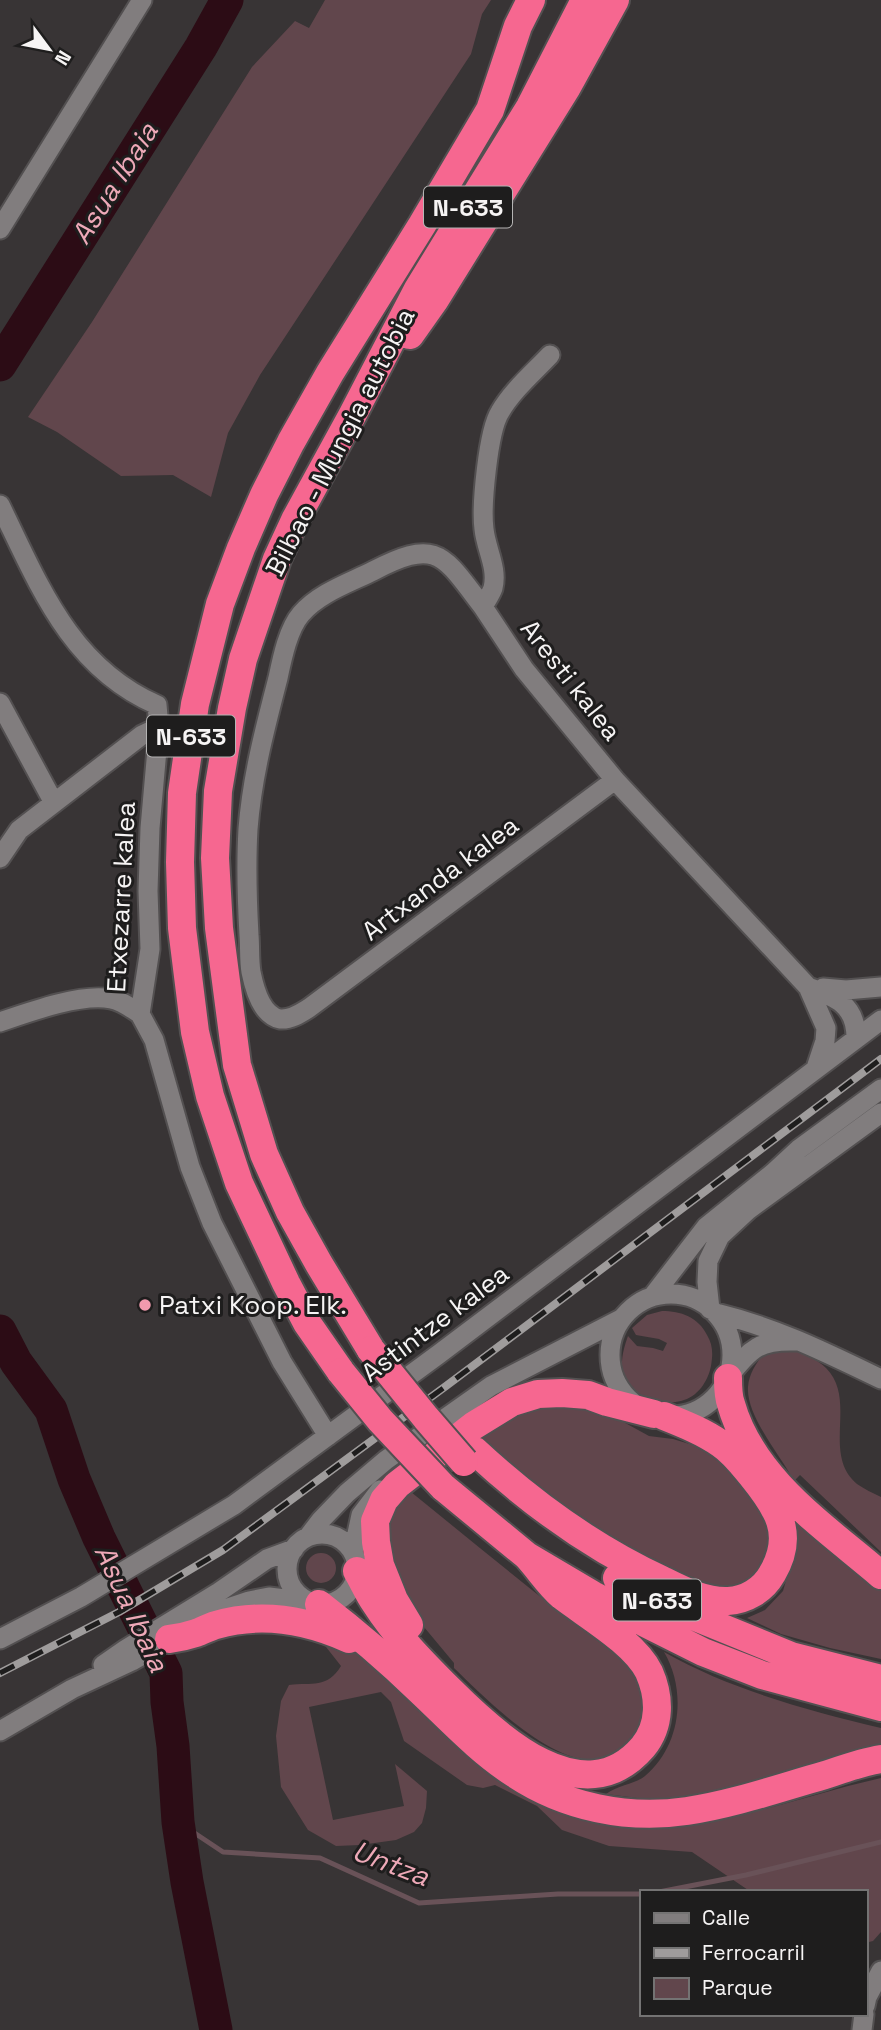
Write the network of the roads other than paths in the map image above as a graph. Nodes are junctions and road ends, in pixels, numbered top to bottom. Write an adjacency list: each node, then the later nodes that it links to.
1 (142, 0): 7 (street)
2 (531, 0): 6 (highway)
3 (551, 0): 6 (highway, N-633)
4 (585, 0): 9 (highway, Bilbao - Mungia autobia / N-633)
5 (614, 0): 9 (highway)
6 (490, 110): 39 (highway, Bilbao - Mungia autobia / N-633, bridge)
7 (0, 229)
8 (550, 355): 11 (street)
9 (353, 414): 37 (highway, Bilbao - Mungia autobia / N-633, bridge)
10 (0, 505): 13 (street)
11 (483, 607): 14 (street, Aresti kalea); 21 (street, Aresti kalea)
12 (0, 703): 15 (street)
13 (159, 727): 15 (street); 19 (street, Etxezarre kalea)
14 (615, 780): 17 (street, Aresti kalea); 21 (street, Artxanda kalea)
15 (54, 803): 16 (street)
16 (0, 859)
17 (808, 987): 18 (street); 20 (street, Aresti kalea); 24 (street, Aresti kalea)
18 (881, 987)
19 (140, 1014): 23 (street); 36 (street, Etxezarre kalea)
20 (820, 1015): 24 (street); 25 (street, Aresti kalea)
21 (294, 1017)
22 (881, 1020): 24 (street, Astintze kalea)
23 (0, 1022)
24 (856, 1038): 25 (street, Astintze kalea)
25 (815, 1069): 36 (street, Astintze kalea)
26 (881, 1089): 28 (street)
27 (881, 1113): 29 (street)
28 (652, 1297): 29 (street); 30 (street)
29 (713, 1311): 31 (street); 32 (street)
30 (621, 1320): 34 (street); 38 (street)
31 (803, 1341): 32 (street); 33 (street)
32 (728, 1378): 35 (street); 41 (highway)
33 (881, 1380)
34 (628, 1399): 35 (street); 40 (street)
35 (659, 1415): 37 (highway); 46 (highway)
36 (328, 1436): 44 (street, Astintze kalea)
37 (469, 1456): 47 (highway, N-633)
38 (301, 1543): 40 (street); 42 (street); 43 (street)
39 (527, 1556): 46 (highway); 48 (highway, Bilbao - Mungia autobia / N-633)
40 (355, 1561): 42 (street); 46 (highway)
41 (881, 1575)
42 (314, 1603): 43 (street); 45 (highway)
43 (166, 1635): 45 (highway); 49 (street)
44 (0, 1639)
45 (381, 1654): 50 (highway)
46 (429, 1669)
47 (881, 1679)
48 (881, 1707)
49 (0, 1731)
50 (881, 1759)
51 (881, 1971): 52 (street)
52 (867, 1997)

